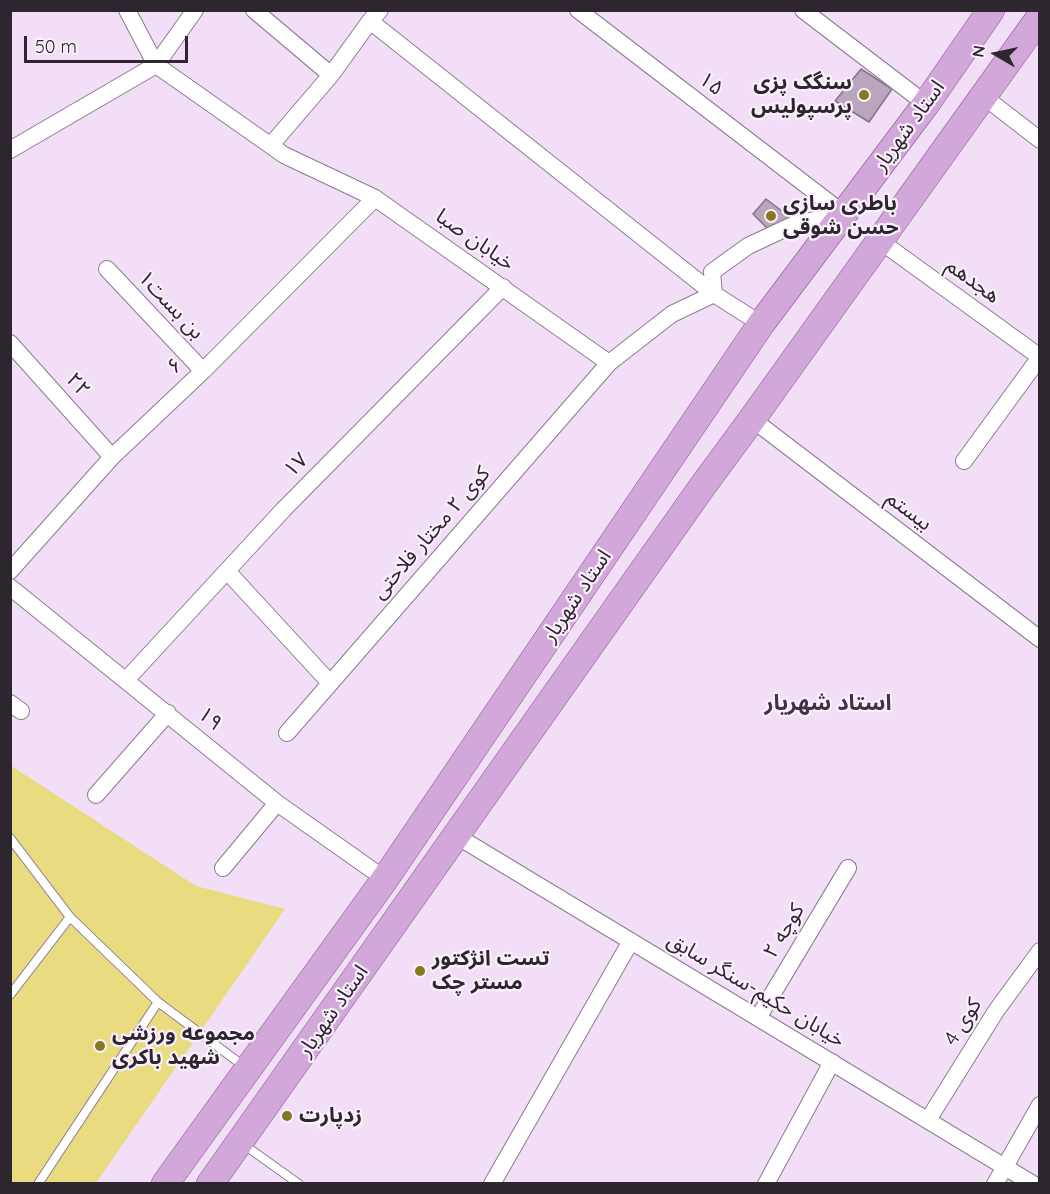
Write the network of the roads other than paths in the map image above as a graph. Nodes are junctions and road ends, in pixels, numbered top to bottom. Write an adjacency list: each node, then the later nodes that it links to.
1 (127, 10): 9 (street)
2 (195, 10): 9 (street)
3 (254, 10): 10 (street)
4 (578, 10): 17 (street, ۱۵)
5 (803, 10): 12 (street)
6 (992, 10): 12 (main road, استاد شهریار)
7 (375, 16): 10 (street); 21 (street)
8 (1040, 17): 11 (main road, استاد شهریار)
9 (156, 65): 14 (street, خیابان صبا); 15 (street)
10 (331, 75): 14 (street)
11 (982, 96): 13 (street); 18 (main road, استاد شهریار)
12 (926, 104): 17 (main road, استاد شهریار)
13 (1040, 140)
14 (271, 145): 16 (street, خیابان صبا)
15 (10, 150)
16 (375, 198): 20 (street, خیابان صبا); 26 (street, ۶)
17 (844, 214): 21 (street); 22 (main road, استاد شهریار)
18 (880, 241): 24 (street, هجدهم); 27 (main road, استاد شهریار)
19 (107, 269): 26 (street, بن بست۱)
20 (503, 287): 25 (street, خیابان صبا); 31 (street, ۱۷)
21 (714, 294): 22 (street); 25 (street)
22 (761, 324): 44 (main road, استاد شهریار)
23 (10, 343): 28 (street, ۲۲)
24 (1040, 357): 29 (street)
25 (609, 363): 35 (street, کوی ۲ مختار فلاحتی)
26 (203, 371): 28 (street, ۶)
27 (752, 419): 33 (street, بیستم); 40 (main road, استاد شهریار)
28 (112, 457): 30 (street, ۶)
29 (964, 461)
30 (10, 571)
31 (227, 571): 34 (street, ۱۷); 35 (street)
32 (10, 587): 34 (street, ۱۹)
33 (1040, 639)
34 (126, 680): 36 (street, ۱۹)
35 (330, 683): 37 (street, کوی ۲ مختار فلاحتی)
36 (168, 713): 38 (street); 39 (street, ۱۹)
37 (287, 734)
38 (96, 795)
39 (277, 803): 42 (street); 44 (street, ۱۹)
40 (455, 835): 46 (street, خیابان حکیم-سنگر سابق); 53 (main road, استاد شهریار)
41 (10, 838): 45 (lane)
42 (224, 868)
43 (848, 868): 50 (street, کوچه ۲)
44 (385, 879): 52 (main road, استاد شهریار)
45 (70, 917): 48 (lane); 49 (lane)
46 (631, 941): 50 (street, خیابان حکیم-سنگر سابق); 63 (street)
47 (1040, 951): 55 (street, کوی 4)
48 (10, 995)
49 (158, 1002): 52 (lane); 59 (lane)
50 (758, 1018): 51 (street, خیابان حکیم-سنگر سابق)
51 (832, 1062): 55 (street, خیابان حکیم-سنگر سابق); 64 (street)
52 (247, 1069): 53 (main road); 56 (main road, استاد شهریار)
53 (277, 1090): 57 (main road, استاد شهریار)
54 (1040, 1105): 58 (street)
55 (928, 1120): 58 (street, خیابان حکیم-سنگر سابق)
56 (210, 1121): 57 (main road); 60 (main road, استاد شهریار)
57 (240, 1142): 61 (main road, استاد شهریار); 62 (lane)
58 (1005, 1166): 65 (street); 66 (street, خیابان حکیم-سنگر سابق)
59 (38, 1184)
60 (165, 1184)
61 (210, 1184)
62 (299, 1184)
63 (492, 1184)
64 (766, 1184)
65 (995, 1184)
66 (1033, 1184)

